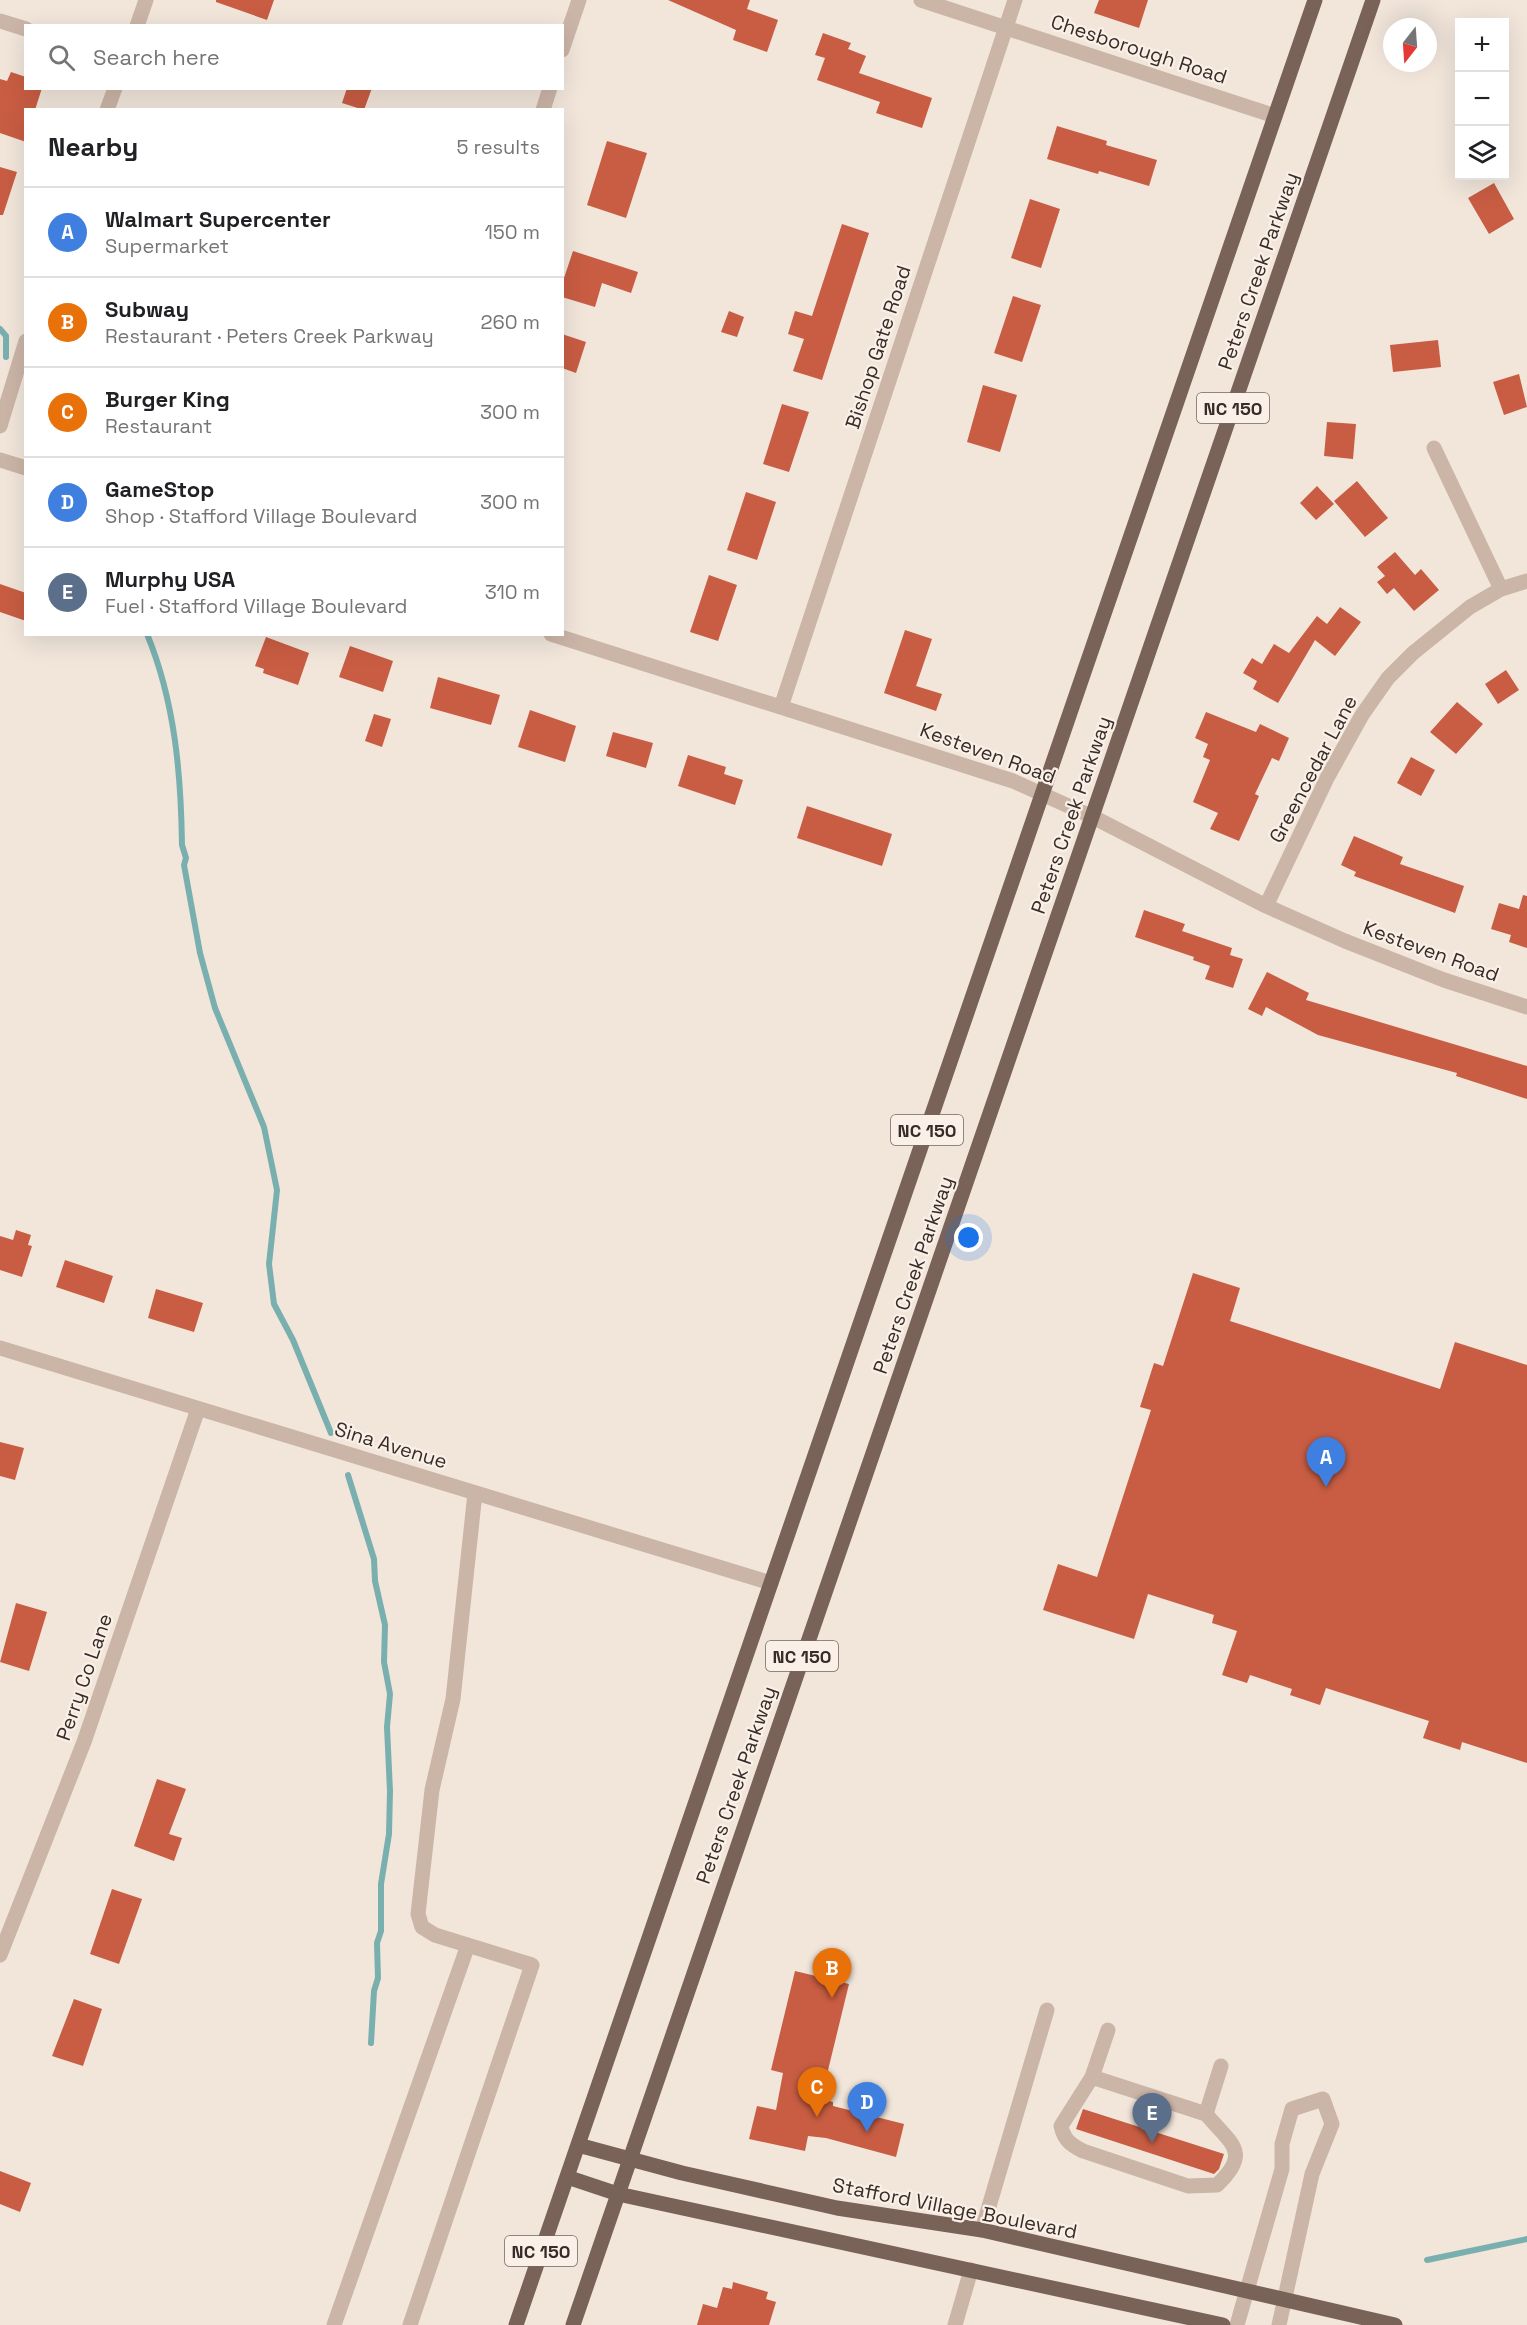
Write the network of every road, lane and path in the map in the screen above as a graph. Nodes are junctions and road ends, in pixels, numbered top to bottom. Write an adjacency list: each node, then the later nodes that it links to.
1 (146, 0): 8 (street)
2 (579, 0): 11 (street)
3 (921, 0): 10 (street, Chesborough Road)
4 (1015, 0): 10 (street, Bishop Gate Road)
5 (1315, 0): 16 (main road, Peters Creek Parkway / NC 150)
6 (1373, 0): 27 (main road, Peters Creek Parkway / NC 150)
7 (0, 21): 9 (street)
8 (138, 24)
9 (24, 28)
10 (1005, 28): 16 (street, Chesborough Road); 25 (street, Bishop Gate Road)
11 (564, 44)
12 (114, 90): 14 (street)
13 (549, 90): 15 (street)
14 (108, 108)
15 (544, 108)
16 (1275, 116): 26 (main road, Peters Creek Parkway / NC 150)
17 (24, 348): 18 (street)
18 (0, 426)
19 (1434, 448): 23 (street)
20 (0, 460): 21 (street)
21 (24, 467)
22 (1527, 581): 23 (street, Greencedar Lane)
23 (1501, 589): 28 (street, Greencedar Lane)
24 (557, 636): 25 (street, Kesteven Road)
25 (781, 707): 26 (street, Kesteven Road)
26 (1042, 793): 27 (street, Kesteven Road); 33 (main road, Peters Creek Parkway / NC 150)
27 (1093, 817): 28 (street, Kesteven Road); 42 (main road, Peters Creek Parkway / NC 150)
28 (1266, 906): 29 (street, Kesteven Road)
29 (1527, 1007)
30 (0, 1348): 31 (street, Sina Avenue)
31 (198, 1409): 32 (street, Sina Avenue); 35 (street, Perry Co Lane)
32 (475, 1493): 33 (street, Sina Avenue); 34 (street)
33 (771, 1583): 41 (main road, Peters Creek Parkway / NC 150)
34 (468, 1945): 49 (street); 50 (street)
35 (0, 1955)
36 (1047, 2010): 45 (street)
37 (1108, 2030): 39 (street)
38 (1221, 2066): 40 (street)
39 (1092, 2077): 40 (street); 40 (street)
40 (1206, 2114)
41 (578, 2145): 42 (main road, Stafford Village Boulevard); 43 (main road, Peters Creek Parkway / NC 150)
42 (630, 2160): 44 (main road, Peters Creek Parkway / NC 150); 45 (main road, Stafford Village Boulevard)
43 (567, 2177): 44 (main road); 51 (main road, Peters Creek Parkway / NC 150)
44 (618, 2194): 46 (main road); 52 (main road, Peters Creek Parkway / NC 150)
45 (982, 2230): 47 (main road, Stafford Village Boulevard)
46 (971, 2270): 53 (street); 54 (main road)
47 (1246, 2290): 48 (main road, Stafford Village Boulevard); 48 (street); 55 (street)
48 (1285, 2299): 56 (street); 57 (main road, Stafford Village Boulevard)
49 (334, 2325)
50 (410, 2325)
51 (516, 2325)
52 (573, 2325)
53 (955, 2325)
54 (1223, 2325)
55 (1237, 2325)
56 (1279, 2325)
57 (1395, 2325)

